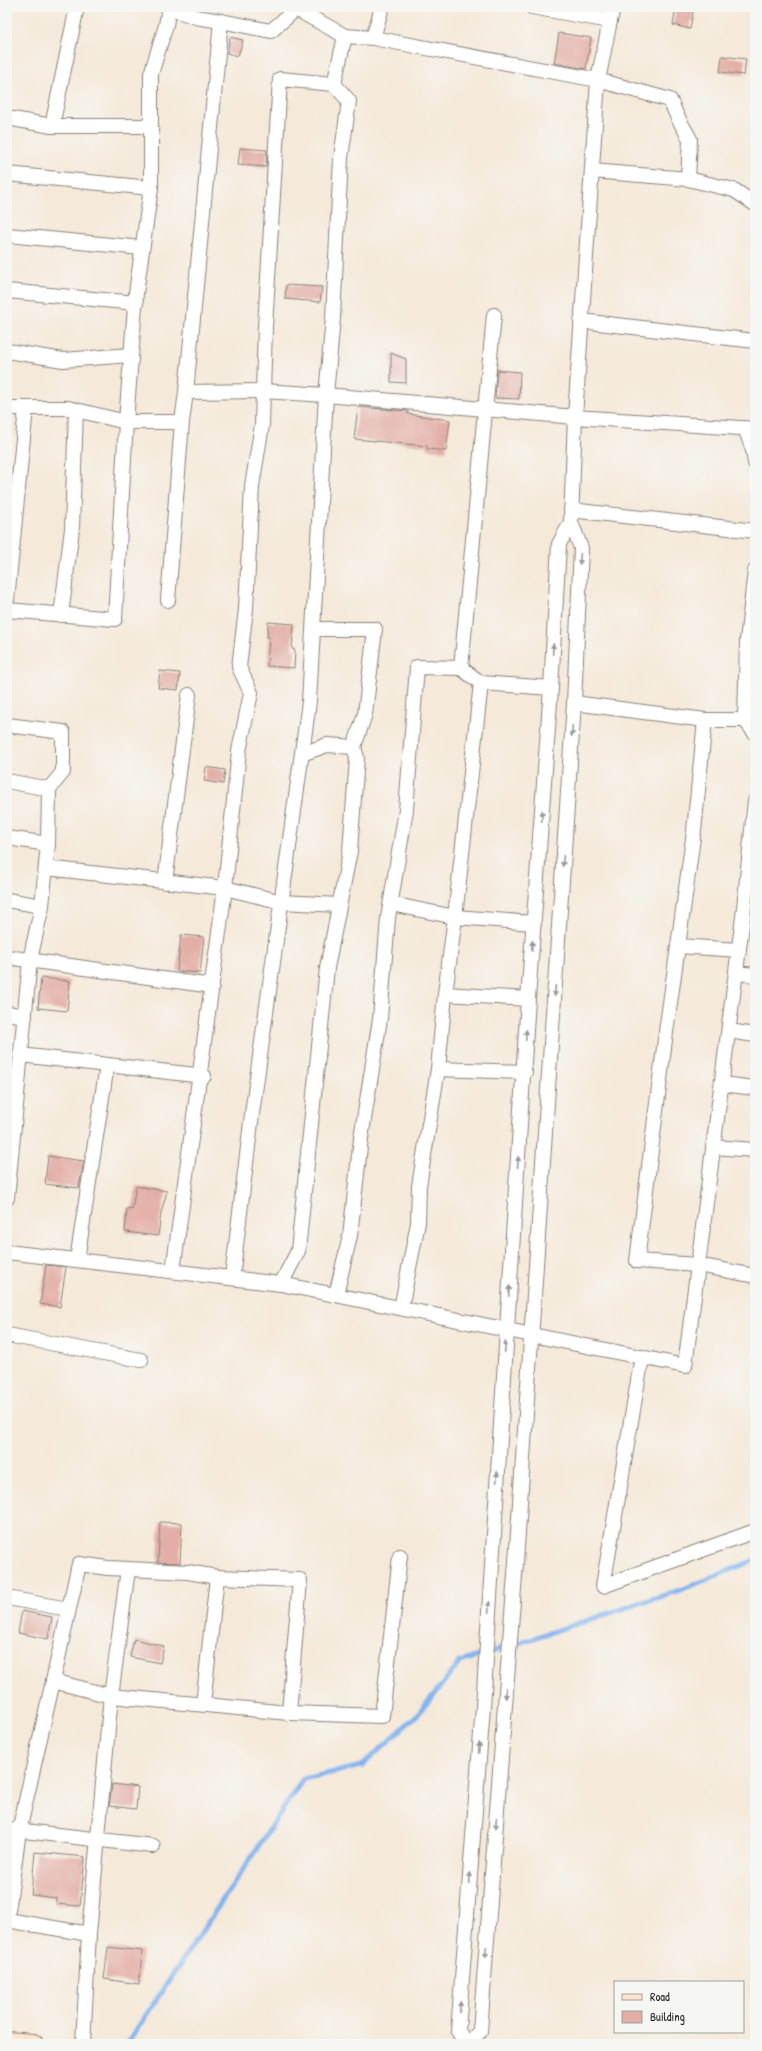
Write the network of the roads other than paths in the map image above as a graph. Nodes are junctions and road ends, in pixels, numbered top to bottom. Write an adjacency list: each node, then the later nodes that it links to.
1 (77, 7): 15 (street)
2 (208, 7): 8 (street)
3 (382, 7): 11 (street)
4 (532, 7): 7 (street)
5 (165, 8): 8 (street); 16 (street)
6 (296, 8): 9 (street); 10 (street)
7 (611, 14): 12 (street)
8 (196, 17): 9 (street)
9 (221, 22): 32 (street)
10 (345, 36): 11 (street); 13 (street)
11 (373, 38): 12 (street)
12 (598, 80): 17 (street); 19 (street)
13 (334, 84): 31 (street); 33 (street)
14 (7, 118): 15 (street)
15 (52, 126): 16 (street)
16 (151, 126): 20 (street)
17 (592, 171): 19 (street); 27 (street)
18 (7, 174): 20 (street)
19 (688, 179): 21 (street)
20 (151, 188): 23 (street)
21 (755, 204)
22 (7, 235): 23 (street)
23 (142, 248): 25 (street)
24 (7, 291): 25 (street)
25 (136, 302): 30 (street)
26 (494, 315): 36 (street)
27 (582, 321): 28 (street); 38 (street)
28 (755, 341)
29 (7, 351): 30 (street)
30 (131, 355): 39 (street)
31 (263, 391): 32 (street); 33 (street); 70 (street)
32 (186, 392): 40 (street)
33 (326, 395): 36 (street); 50 (street)
34 (7, 408): 35 (street)
35 (26, 408): 37 (street); 46 (street)
36 (484, 409): 38 (street); 52 (street)
37 (76, 410): 39 (street); 49 (street)
38 (575, 417): 41 (street); 43 (street)
39 (126, 422): 40 (street); 49 (street)
40 (182, 422): 47 (street)
41 (750, 428): 42 (street)
42 (755, 463)
43 (571, 516): 44 (street); 54 (street, one-way to 43); 56 (street, one-way to 56)
44 (755, 531)
45 (755, 572): 51 (street)
46 (7, 600)
47 (168, 600)
48 (7, 610): 49 (street)
49 (61, 615)
50 (314, 629): 61 (street); 62 (street)
51 (751, 642): 58 (street)
52 (461, 668): 53 (street); 73 (street)
53 (481, 683): 54 (street); 76 (street)
54 (551, 688): 78 (street, one-way to 54)
55 (189, 695): 69 (street)
56 (574, 703): 57 (street); 115 (street, one-way to 115)
57 (705, 720): 58 (street); 79 (street)
58 (745, 720): 60 (street)
59 (7, 725): 64 (street)
60 (755, 733)
61 (354, 747): 62 (street); 74 (street)
62 (302, 754): 72 (street)
63 (7, 781): 64 (street)
64 (49, 789): 67 (street)
65 (755, 801): 77 (street)
66 (7, 838): 67 (street)
67 (48, 844): 68 (street)
68 (46, 868): 69 (street); 75 (street)
69 (165, 882): 70 (street)
70 (225, 888): 72 (street); 85 (street)
71 (7, 900): 75 (street)
72 (282, 902): 74 (street); 109 (street)
73 (390, 904): 76 (street); 111 (street)
74 (339, 905): 110 (street)
75 (42, 906): 82 (street)
76 (455, 917): 78 (street); 86 (street)
77 (749, 918): 80 (street)
78 (534, 923): 87 (street, one-way to 78)
79 (678, 946): 80 (street); 106 (street)
80 (739, 950): 83 (street)
81 (7, 957): 82 (street)
82 (30, 960): 85 (street); 89 (street)
83 (736, 973): 84 (street); 90 (street)
84 (755, 975)
85 (212, 986): 97 (street)
86 (445, 994): 87 (street); 94 (street)
87 (528, 999): 95 (street, one-way to 87)
88 (7, 1013): 89 (street)
89 (25, 1016): 92 (street)
90 (729, 1031): 91 (street); 98 (street)
91 (755, 1035)
92 (20, 1055): 93 (street); 96 (street)
93 (107, 1065): 97 (street); 105 (street)
94 (438, 1069): 95 (street); 112 (street)
95 (525, 1072): 113 (street, one-way to 95)
96 (12, 1073): 100 (street)
97 (202, 1076): 107 (street)
98 (722, 1084): 99 (street); 101 (street)
99 (755, 1088)
100 (11, 1126): 103 (street)
101 (713, 1147): 102 (street); 106 (street)
102 (755, 1150)
103 (7, 1190)
104 (7, 1252): 105 (street)
105 (77, 1260): 107 (street)
106 (698, 1265): 108 (street); 116 (street)
107 (174, 1271): 109 (street)
108 (755, 1276)
109 (232, 1278): 110 (street)
110 (281, 1284): 111 (street)
111 (336, 1295): 112 (street)
112 (401, 1308): 113 (street)
113 (506, 1330): 115 (street); 136 (street, one-way to 113)
114 (7, 1335): 117 (street)
115 (532, 1335): 116 (street); 136 (street, one-way to 136)
116 (642, 1357): 118 (street)
117 (141, 1360)
118 (755, 1531)
119 (400, 1556): 127 (street)
120 (128, 1569): 121 (street); 123 (street); 125 (street)
121 (217, 1577): 126 (street); 127 (street)
122 (7, 1598): 123 (street)
123 (68, 1609): 124 (street)
124 (53, 1681): 125 (street); 128 (street)
125 (111, 1696): 126 (street); 129 (street)
126 (203, 1704): 127 (street)
127 (289, 1713)
128 (13, 1830): 129 (street); 131 (street)
129 (97, 1839): 130 (street); 132 (street)
130 (153, 1846)
131 (7, 1919): 132 (street)
132 (89, 1934): 135 (street)
133 (7, 2042): 134 (street)
134 (33, 2044)
135 (83, 2044)
136 (467, 2044)

